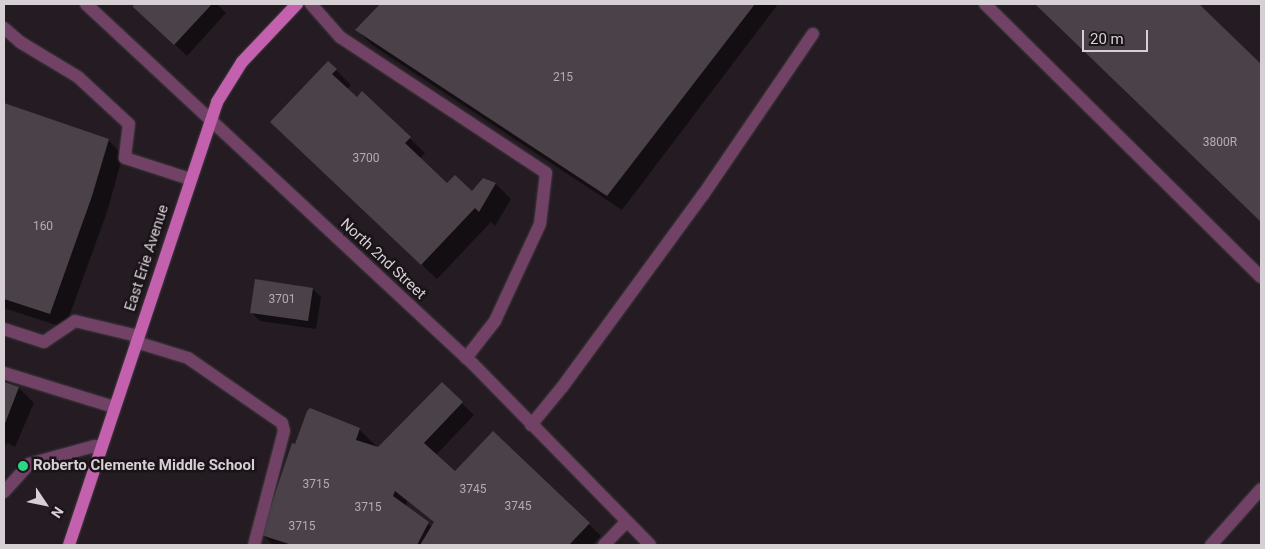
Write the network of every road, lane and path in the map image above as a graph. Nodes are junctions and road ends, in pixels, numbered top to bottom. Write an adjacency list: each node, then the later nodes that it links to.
1 (86, 4): 7 (street, North 2nd Street)
2 (297, 4): 7 (main road, East Erie Avenue)
3 (311, 4): 12 (street)
4 (985, 4): 9 (street)
5 (4, 28): 8 (street)
6 (813, 34): 15 (street)
7 (210, 120): 8 (main road, East Erie Avenue); 12 (street, North 2nd Street)
8 (190, 179): 11 (main road, East Erie Avenue)
9 (1261, 277)
10 (4, 329): 11 (street)
11 (137, 339): 14 (main road, East Erie Avenue); 21 (street)
12 (466, 358): 15 (street, North 2nd Street)
13 (4, 372): 14 (street)
14 (114, 407): 16 (main road, East Erie Avenue)
15 (531, 424): 19 (street, North 2nd Street)
16 (101, 447): 18 (street); 20 (main road, East Erie Avenue)
17 (1261, 489): 24 (street)
18 (4, 492)
19 (626, 522): 22 (street); 23 (street, North 2nd Street)
20 (69, 545)
21 (254, 545)
22 (604, 545)
23 (650, 545)
24 (1211, 545)

